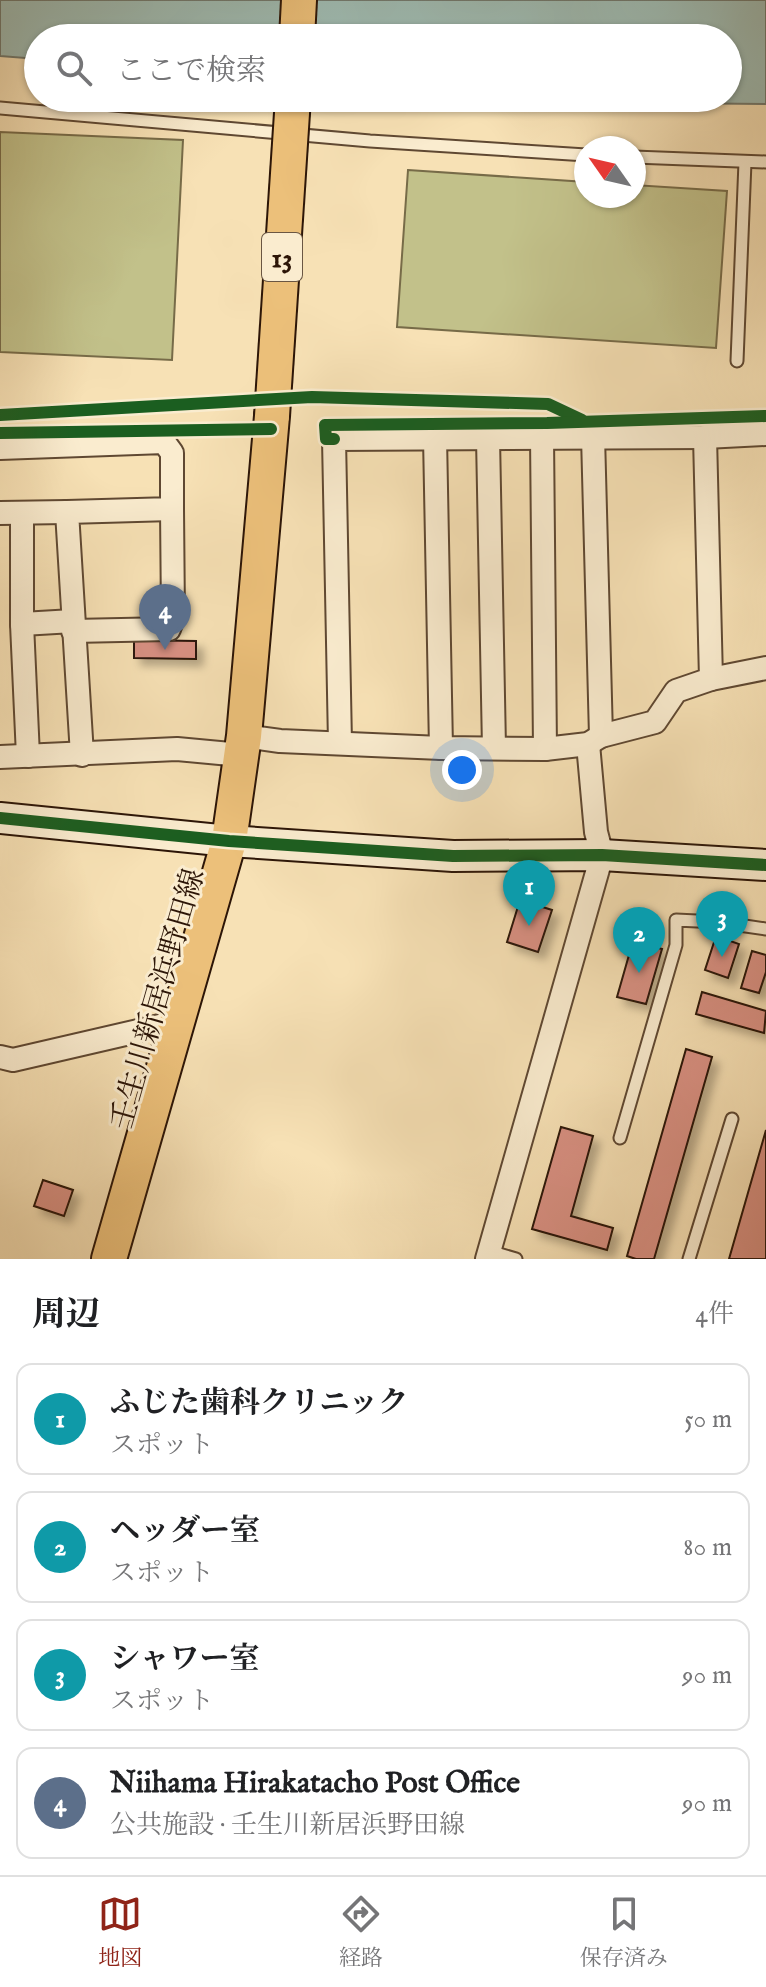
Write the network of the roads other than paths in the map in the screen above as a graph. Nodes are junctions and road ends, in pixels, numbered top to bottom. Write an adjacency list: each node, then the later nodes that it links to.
1 (299, 0): 2 (main road)
2 (298, 24)
3 (0, 108): 4 (lane)
4 (24, 110)
5 (44, 112): 7 (lane)
6 (292, 112): 28 (main road, 壬生川新居浜野田線 / 13, bridge)
7 (574, 154)
8 (646, 158): 9 (lane)
9 (745, 162): 10 (lane); 11 (lane)
10 (766, 162)
11 (737, 361)
12 (766, 434): 16 (street)
13 (542, 436): 14 (street); 17 (street); 31 (street)
14 (593, 436): 16 (street); 26 (street)
15 (435, 437): 17 (street); 27 (street); 29 (street)
16 (705, 437): 25 (street)
17 (488, 438): 30 (street)
18 (0, 448): 19 (street)
19 (172, 509): 20 (street); 23 (street)
20 (67, 512): 21 (street); 23 (street)
21 (11, 513): 22 (street)
22 (22, 624): 23 (street); 33 (street)
23 (73, 626): 32 (street)
24 (766, 668): 25 (street)
25 (711, 679): 26 (street)
26 (595, 740): 31 (street); 37 (street)
27 (340, 743): 28 (street); 29 (street)
28 (243, 745): 32 (street); 36 (main road, 壬生川新居浜野田線 / 13)
29 (441, 748): 30 (street)
30 (494, 748): 31 (street)
31 (545, 749)
32 (82, 755): 33 (street)
33 (28, 756): 34 (street)
34 (0, 757)
35 (0, 818): 36 (street)
36 (229, 841): 37 (street); 40 (main road, 壬生川新居浜野田線 / 13)
37 (602, 855): 38 (street); 44 (street)
38 (766, 865)
39 (766, 929): 43 (lane)
40 (177, 1022): 41 (street); 45 (main road, 壬生川新居浜野田線 / 13)
41 (0, 1057)
42 (732, 1119): 47 (lane)
43 (620, 1138)
44 (488, 1255): 46 (lane)
45 (109, 1259)
46 (516, 1259)
47 (689, 1259)

